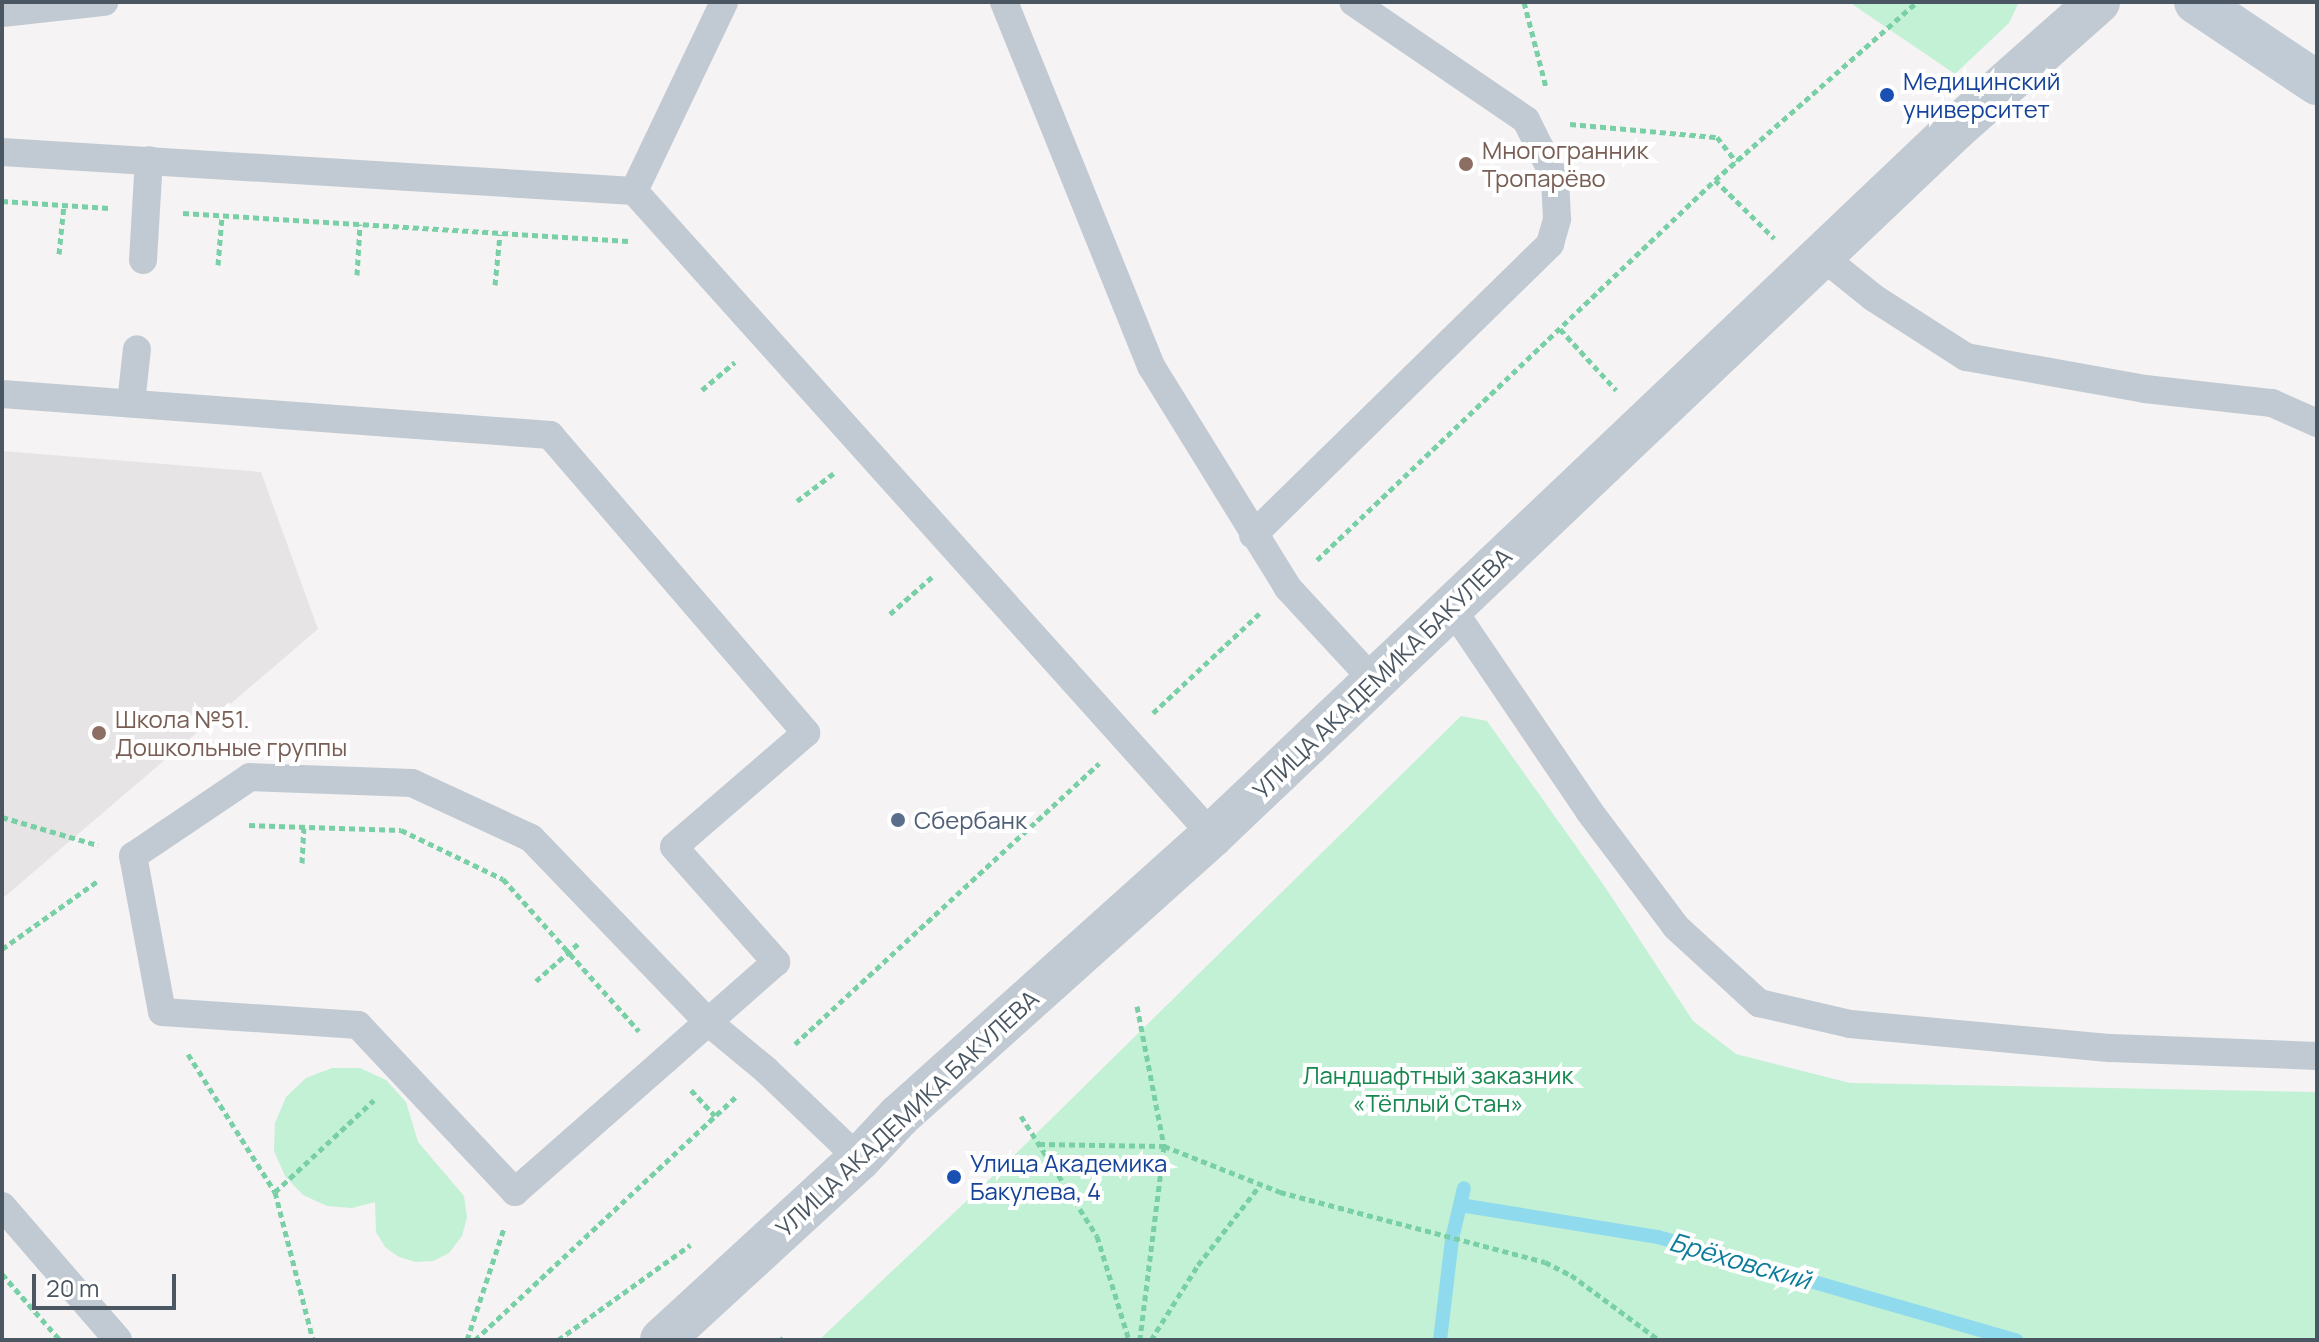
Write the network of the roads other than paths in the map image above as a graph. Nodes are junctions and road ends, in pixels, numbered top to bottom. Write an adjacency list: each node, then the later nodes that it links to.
1 (104, 2): 7 (lane)
2 (724, 2): 11 (lane)
3 (1004, 2): 18 (lane)
4 (1353, 2): 18 (lane)
5 (2098, 2): 13 (street, УЛИЦА АКАДЕМИКА БАКУЛЕВА)
6 (2196, 2): 8 (main road)
7 (2, 13)
8 (2317, 83)
9 (2, 152): 10 (lane)
10 (149, 160): 11 (lane); 12 (lane)
11 (634, 191): 21 (lane)
12 (143, 260)
13 (1815, 264): 17 (lane); 19 (street, УЛИЦА АКАДЕМИКА БАКУЛЕВА)
14 (137, 349): 16 (lane)
15 (2, 394): 16 (lane)
16 (131, 403): 22 (lane)
17 (2317, 423)
18 (1253, 535): 20 (lane)
19 (1451, 607): 20 (street, УЛИЦА АКАДЕМИКА БАКУЛЕВА); 23 (lane)
20 (1375, 682): 21 (street, УЛИЦА АКАДЕМИКА БАКУЛЕВА)
21 (1212, 835): 24 (street, УЛИЦА АКАДЕМИКА БАКУЛЕВА)
22 (708, 1022): 22 (lane); 24 (lane)
23 (2317, 1056)
24 (859, 1159): 27 (street, УЛИЦА АКАДЕМИКА БАКУЛЕВА)
25 (2, 1206): 26 (lane)
26 (118, 1340)
27 (662, 1340)

